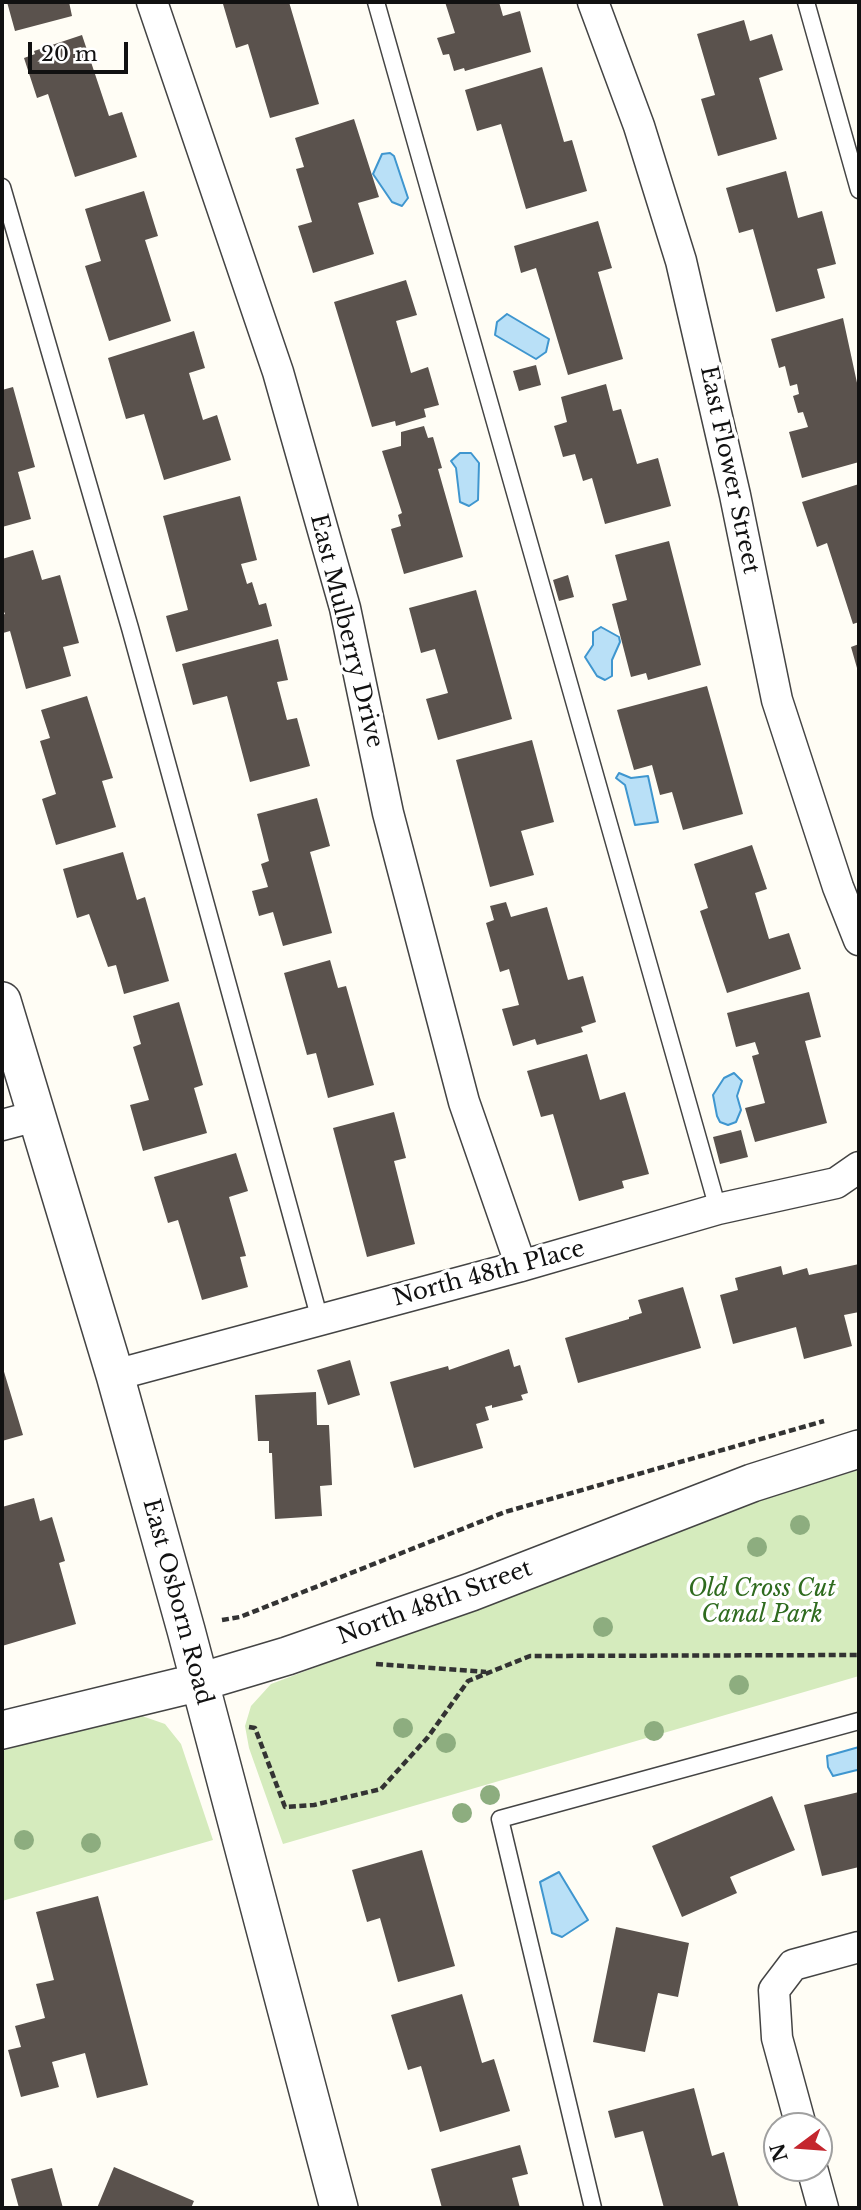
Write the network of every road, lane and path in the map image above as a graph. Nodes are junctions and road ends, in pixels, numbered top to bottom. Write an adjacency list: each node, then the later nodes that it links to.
1 (152, 2): 12 (street, East Mulberry Drive)
2 (376, 2): 11 (lane)
3 (593, 2): 7 (street, East Flower Street)
4 (806, 2): 6 (lane)
5 (2, 187): 13 (lane)
6 (859, 190)
7 (859, 940)
8 (2, 1001): 9 (street, East Osborn Road)
9 (19, 1121): 14 (street, East Osborn Road)
10 (859, 1167): 11 (street, North 48th Place)
11 (718, 1209): 12 (street, North 48th Place)
12 (521, 1266): 13 (street, North 48th Place)
13 (320, 1320): 14 (street, North 48th Place)
14 (114, 1376): 21 (street, East Osborn Road)
15 (826, 1420): 17 (path)
16 (859, 1449): 21 (street, North 48th Street)
17 (222, 1620)
18 (859, 1655): 20 (path)
19 (365, 1664): 20 (path)
20 (490, 1672): 23 (path)
21 (200, 1682): 24 (street, North 48th Street); 28 (street, East Osborn Road)
22 (859, 1721): 29 (lane)
23 (255, 1728)
24 (2, 1730)
25 (859, 1947): 26 (street)
26 (796, 2112)
27 (816, 2182): 30 (street)
28 (339, 2208)
29 (593, 2208)
30 (822, 2208)

